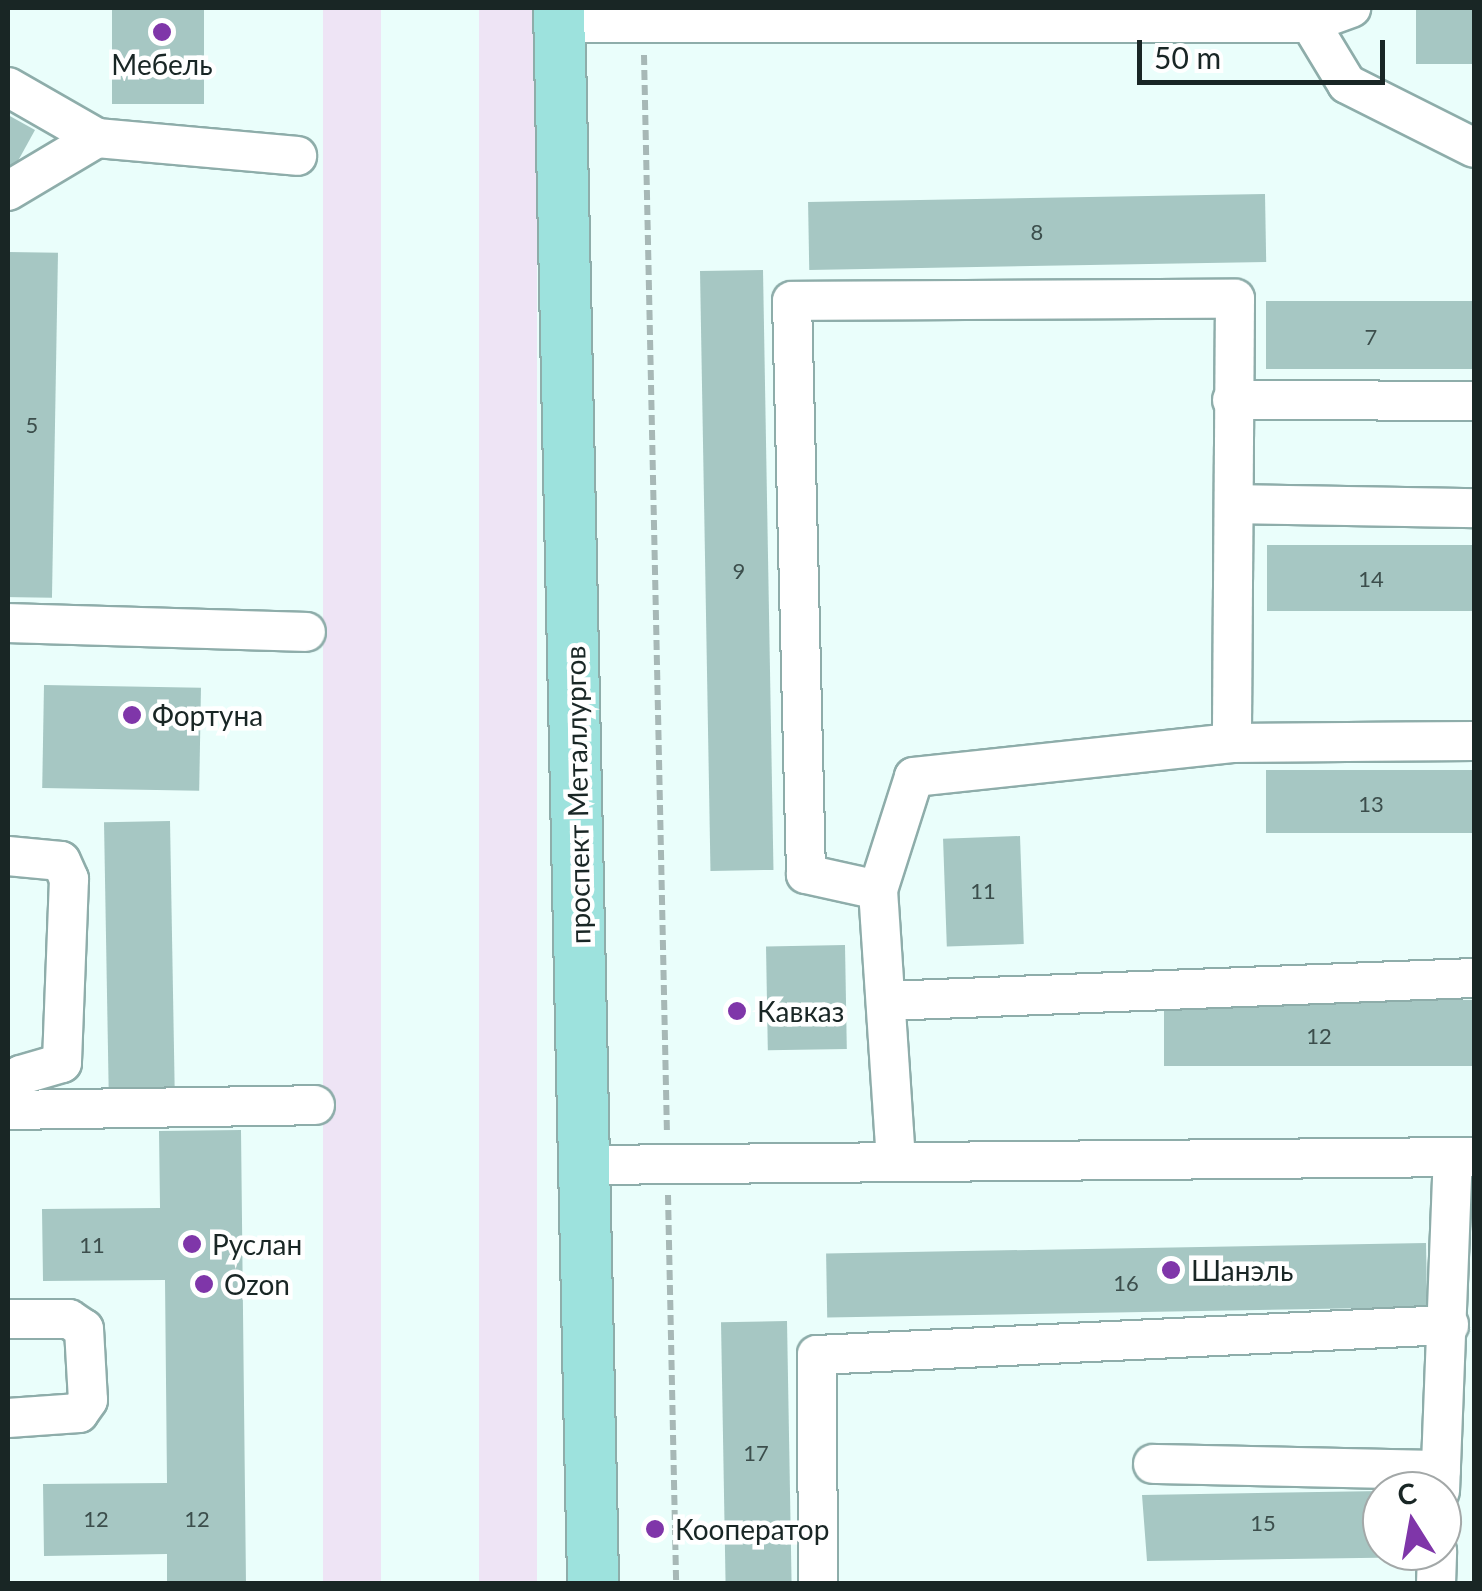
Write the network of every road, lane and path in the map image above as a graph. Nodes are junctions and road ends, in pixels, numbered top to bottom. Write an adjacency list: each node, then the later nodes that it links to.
1 (1351, 8): 4 (street)
2 (559, 15): 3 (street); 28 (main road, проспект Металлургов)
3 (643, 22): 4 (street); 27 (path)
4 (1310, 23): 7 (street)
5 (8, 87): 6 (street)
6 (96, 138): 8 (street); 9 (street)
7 (1474, 148)
8 (298, 156)
9 (8, 191)
10 (1232, 400): 11 (street); 12 (street); 19 (street)
11 (1474, 401)
12 (1234, 504): 13 (street); 17 (street)
13 (1474, 508)
14 (8, 624): 15 (street)
15 (306, 632)
16 (1474, 741): 17 (street)
17 (1232, 743): 19 (street)
18 (8, 856): 22 (street)
19 (878, 890): 21 (street)
20 (1474, 978): 21 (street)
21 (886, 1001): 25 (street)
22 (8, 1099)
23 (316, 1105): 24 (street)
24 (8, 1110)
25 (896, 1158): 26 (street); 27 (street)
26 (1464, 1158): 30 (street)
27 (668, 1164): 28 (street); 36 (path)
28 (585, 1165): 35 (main road, проспект Металлургов)
29 (8, 1319): 31 (street)
30 (1449, 1326): 33 (street); 37 (street)
31 (8, 1418)
32 (1153, 1464): 34 (street)
33 (1441, 1471)
34 (1362, 1476)
35 (593, 1584)
36 (676, 1584)
37 (818, 1584)

